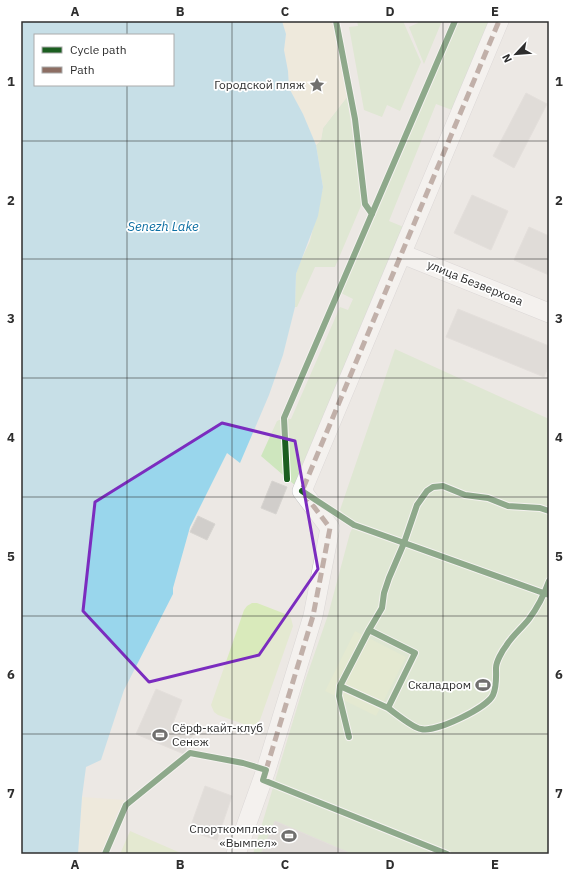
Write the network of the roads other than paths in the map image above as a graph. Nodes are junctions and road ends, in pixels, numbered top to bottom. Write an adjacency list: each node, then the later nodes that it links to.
1 (499, 21): 2 (street)
2 (402, 254): 3 (street, улица Безверхова); 4 (street)
3 (549, 313)
4 (236, 854)

